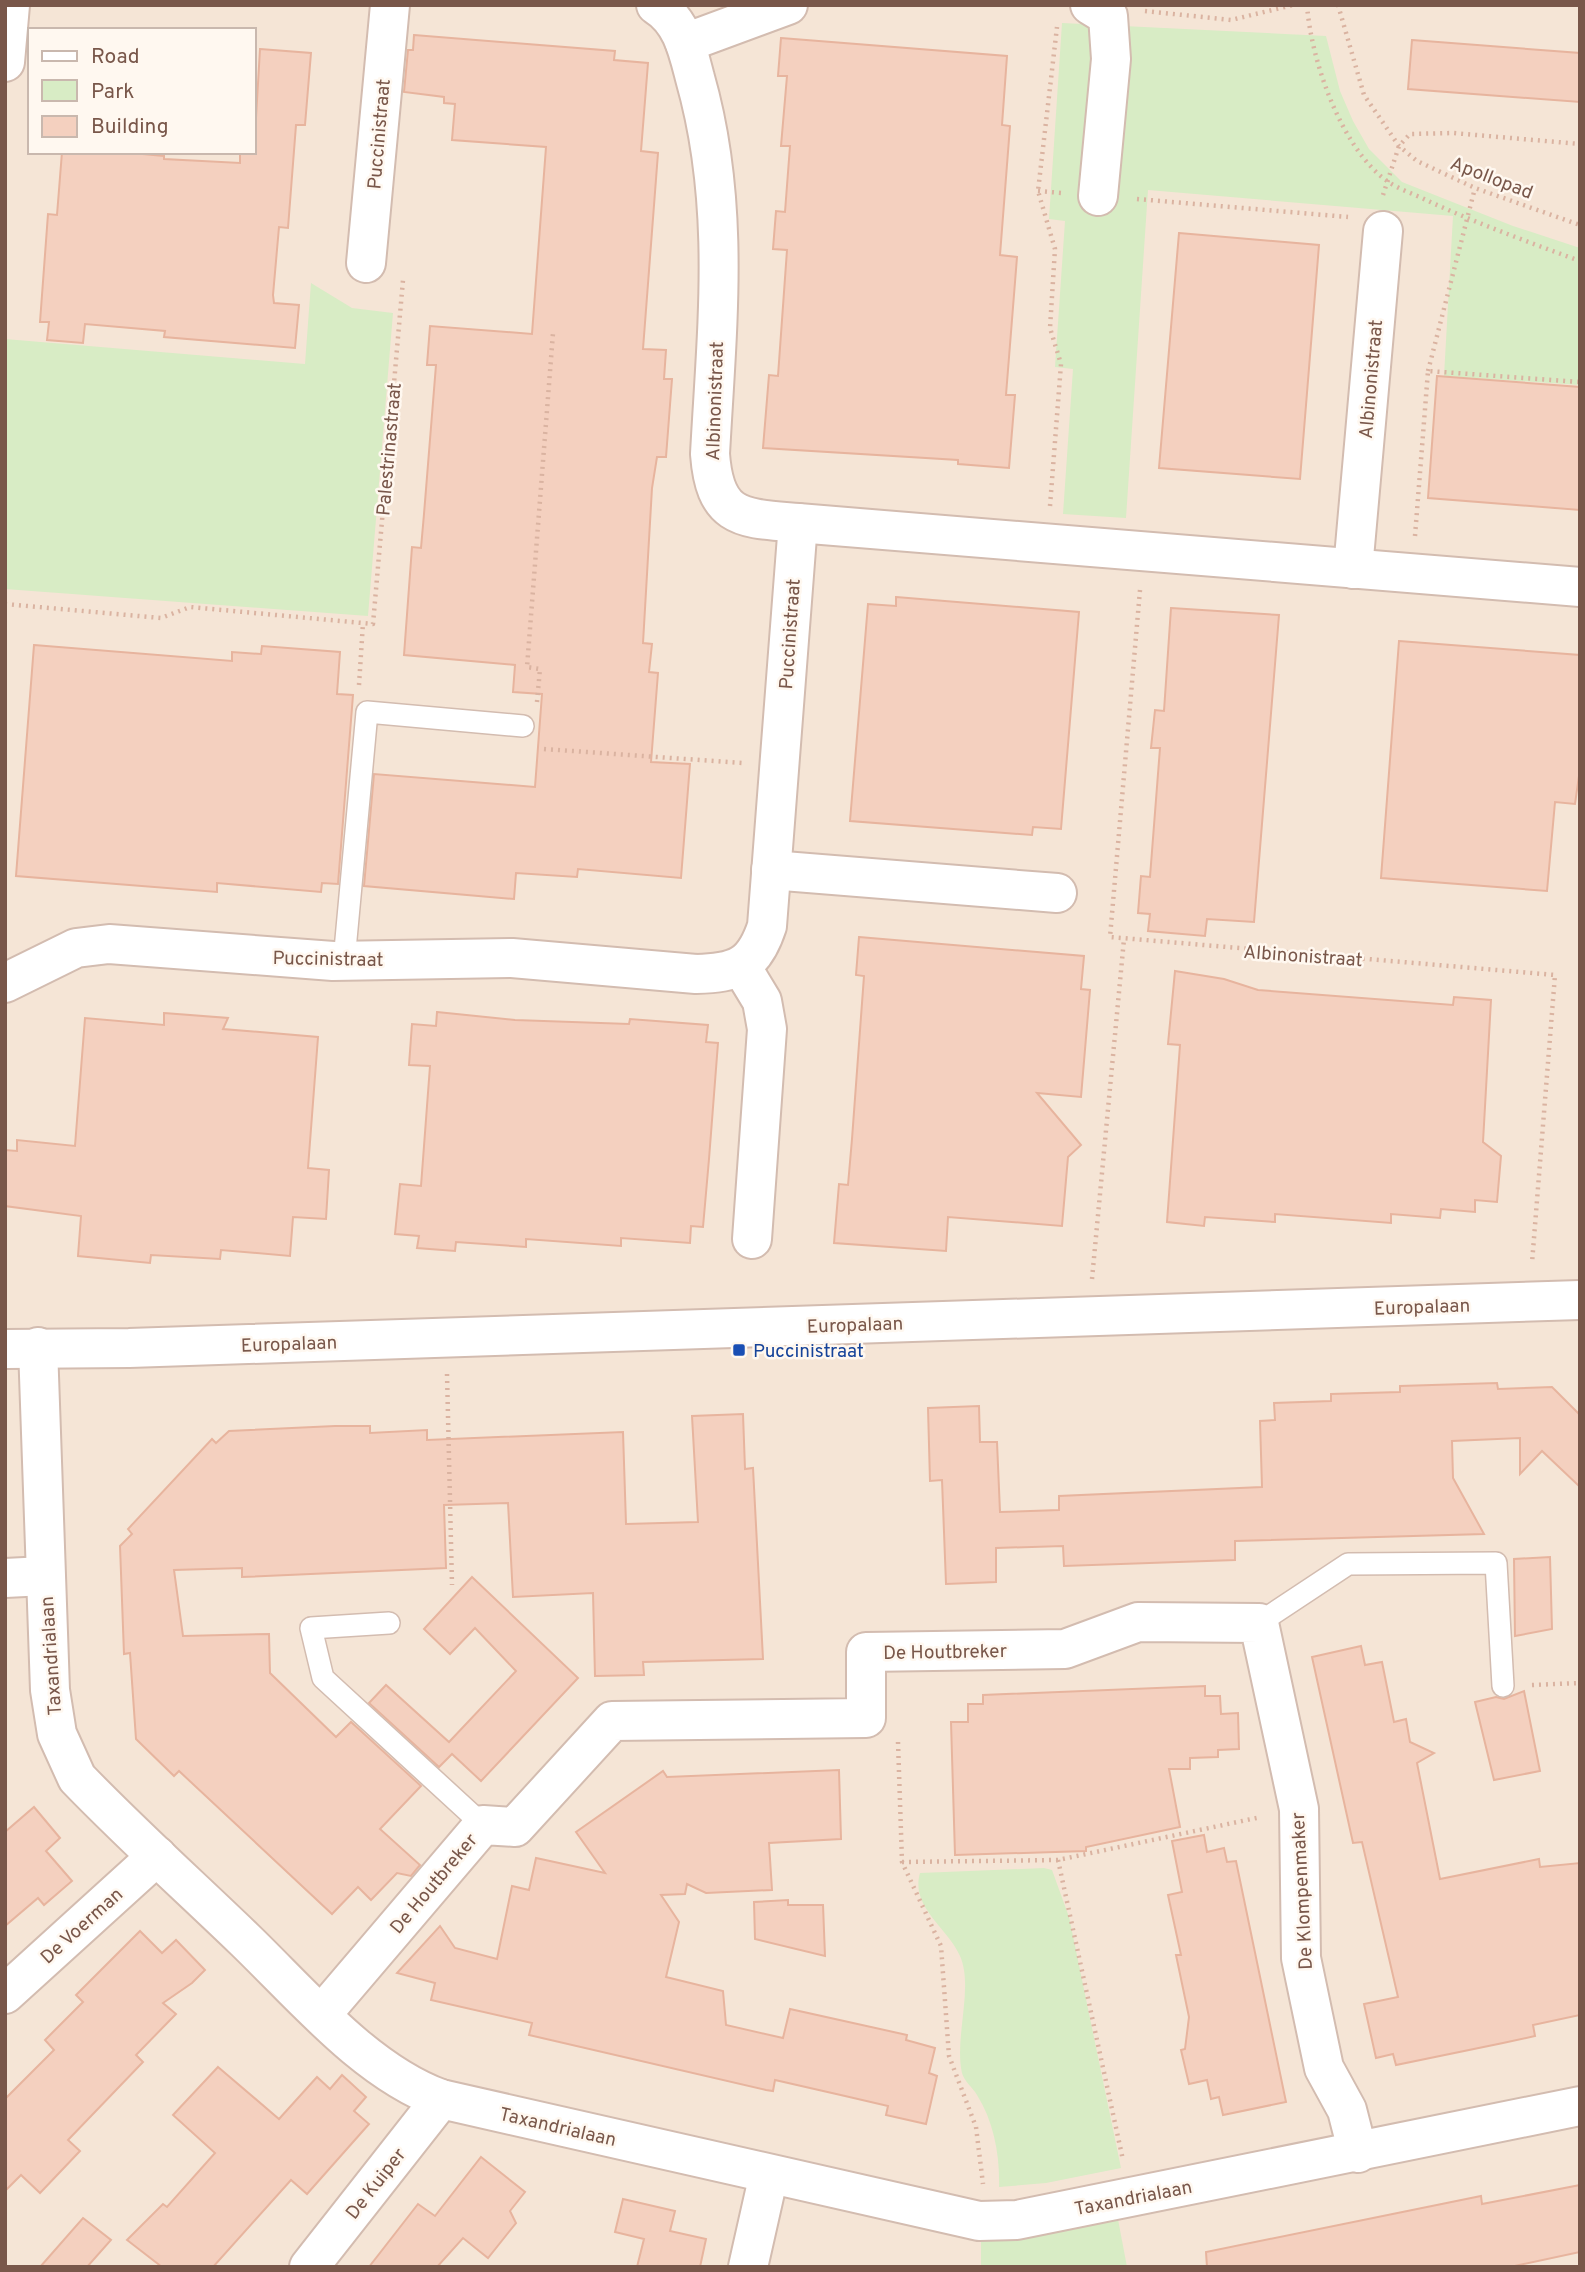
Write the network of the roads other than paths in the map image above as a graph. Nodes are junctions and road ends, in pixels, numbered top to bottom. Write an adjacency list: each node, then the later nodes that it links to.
1 (10, 5): 7 (street)
2 (390, 5): 10 (street, Puccinistraat)
3 (656, 5): 6 (street, Albinonistraat)
4 (788, 5): 6 (street)
5 (1080, 10): 8 (street)
6 (685, 43): 11 (street, Albinonistraat)
7 (5, 62)
8 (1098, 195)
9 (1371, 218): 12 (street, Albinonistraat)
10 (366, 263)
11 (798, 523): 12 (street, Albinonistraat); 15 (street, Puccinistraat)
12 (1353, 569): 13 (street, Albinonistraat)
13 (1580, 587)
14 (523, 726): 17 (lane)
15 (771, 870): 16 (street); 18 (street, Puccinistraat)
16 (1057, 893)
17 (344, 961): 18 (street, Puccinistraat); 19 (street, Puccinistraat)
18 (742, 968): 20 (street)
19 (5, 983)
20 (752, 1239)
21 (1580, 1300): 22 (street, Europalaan)
22 (22, 1348): 23 (street, Taxandrialaan)
23 (45, 1576): 24 (street); 29 (street, Taxandrialaan)
24 (5, 1578)
25 (389, 1623): 28 (lane)
26 (1259, 1623): 27 (lane); 28 (street, De Houtbreker); 34 (street, De Klompenmaker)
27 (1503, 1686)
28 (482, 1825): 31 (street, De Houtbreker)
29 (157, 1856): 30 (street, De Voerman); 31 (street, Taxandrialaan)
30 (5, 1994)
31 (322, 2014): 32 (street, Taxandrialaan)
32 (441, 2099): 35 (street, Taxandrialaan); 36 (street, De Kuiper)
33 (1580, 2106): 34 (street, Taxandrialaan)
34 (1358, 2153): 35 (street, Taxandrialaan)
35 (769, 2174): 37 (street)
36 (309, 2267)
37 (748, 2267)

